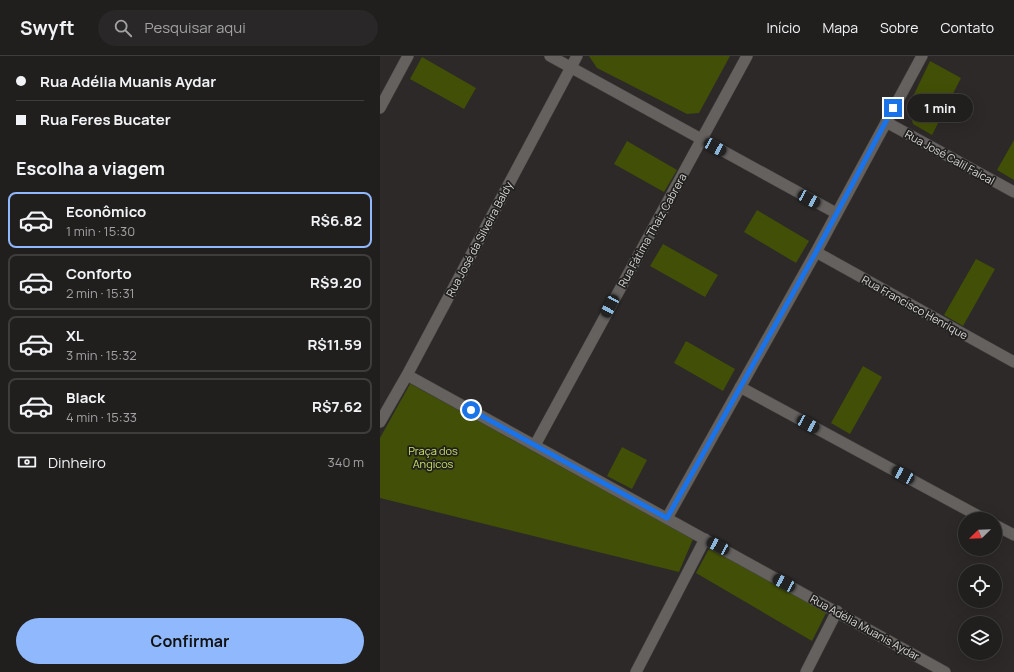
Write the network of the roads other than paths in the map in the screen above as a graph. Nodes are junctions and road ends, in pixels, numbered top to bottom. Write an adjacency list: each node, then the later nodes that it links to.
1 (408, 56): 7 (street)
2 (550, 56): 6 (street)
3 (577, 56): 6 (street, Rua José da Silveira Baldy)
4 (747, 56): 9 (street, Rua Fátima Thaiz Cabrera)
5 (922, 56): 8 (street)
6 (571, 68): 9 (street); 14 (street, Rua José da Silveira Baldy)
7 (380, 108)
8 (886, 122): 10 (street, Rua José Calil Faical); 11 (street)
9 (701, 139): 11 (street); 17 (street, Rua Fátima Thaiz Cabrera)
10 (1014, 192)
11 (836, 213): 12 (street)
12 (816, 252): 13 (street, Rua Francisco Henrique); 15 (street)
13 (1014, 362)
14 (407, 375): 16 (street, Rua José da Silveira Baldy); 17 (street, Rua Adélia Muanis Aydar)
15 (740, 387): 18 (street); 19 (street)
16 (380, 422)
17 (535, 446): 19 (street, Rua Adélia Muanis Aydar)
18 (971, 512)
19 (667, 518): 22 (street, Rua Adélia Muanis Aydar)
20 (1002, 529): 21 (street)
21 (1014, 535)
22 (705, 539): 23 (street, Rua Adélia Muanis Aydar); 24 (street)
23 (837, 612): 25 (street); 26 (street, Rua Adélia Muanis Aydar)
24 (636, 672)
25 (806, 672)
26 (945, 672)

